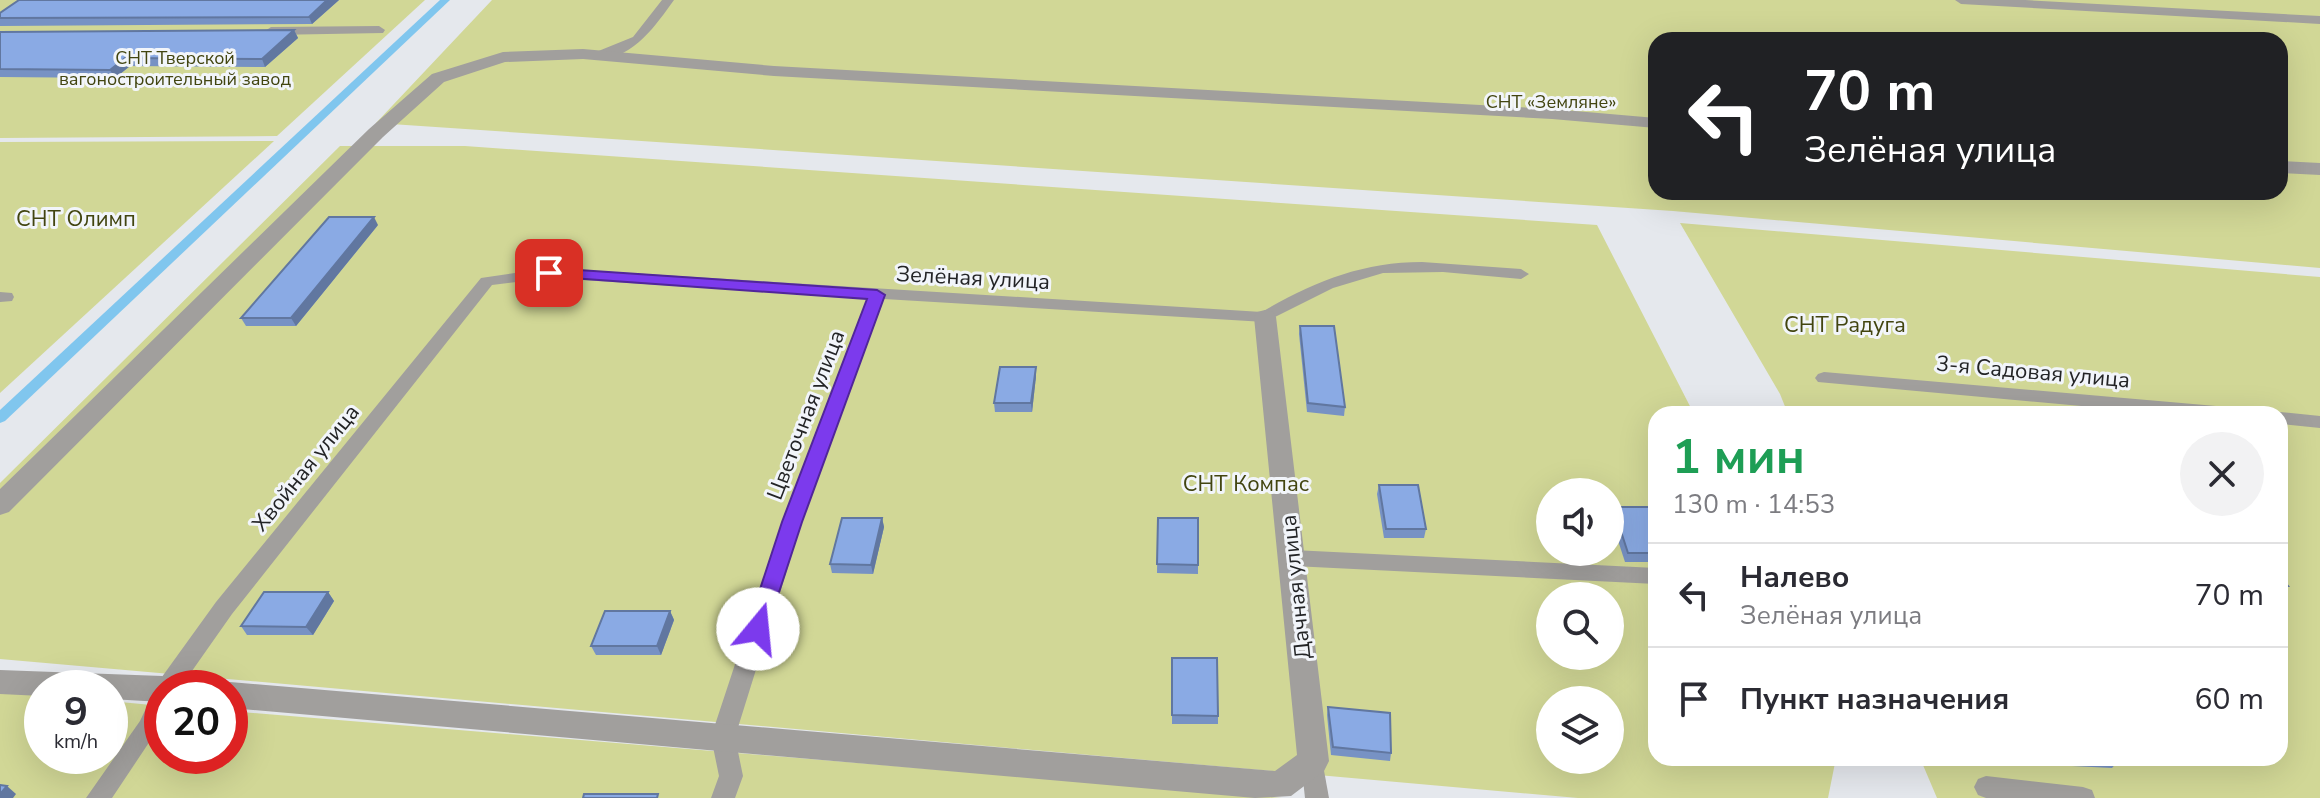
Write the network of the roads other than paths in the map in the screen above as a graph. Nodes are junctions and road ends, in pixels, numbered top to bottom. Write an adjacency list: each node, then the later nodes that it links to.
1 (668, 0): 6 (lane)
2 (1961, 0): 3 (lane)
3 (2320, 20)
4 (379, 30): 5 (lane)
5 (253, 31)
6 (600, 55): 7 (street); 18 (street)
7 (1648, 122)
8 (2288, 167): 9 (street)
9 (2320, 169)
10 (1521, 274): 13 (lane)
11 (487, 281): 12 (lane, Зелёная улица); 21 (lane, Хвойная улица)
12 (877, 295): 13 (lane, Зелёная улица); 26 (lane, Цветочная улица)
13 (1265, 317): 19 (street, Дачная улица)
14 (1824, 378): 15 (lane, 3-я Садовая улица)
15 (2147, 406)
16 (2288, 419): 17 (lane)
17 (2320, 422)
18 (0, 505)
19 (1293, 558): 20 (lane); 27 (street, Дачная улица)
20 (1648, 576)
21 (179, 670)
22 (0, 682): 23 (street)
23 (144, 688)
24 (248, 697): 26 (street)
25 (144, 734): 29 (lane)
26 (723, 737): 27 (street); 30 (lane)
27 (1313, 761): 31 (lane)
28 (1986, 787): 32 (lane)
29 (98, 798)
30 (723, 798)
31 (1317, 798)
32 (2083, 798)

